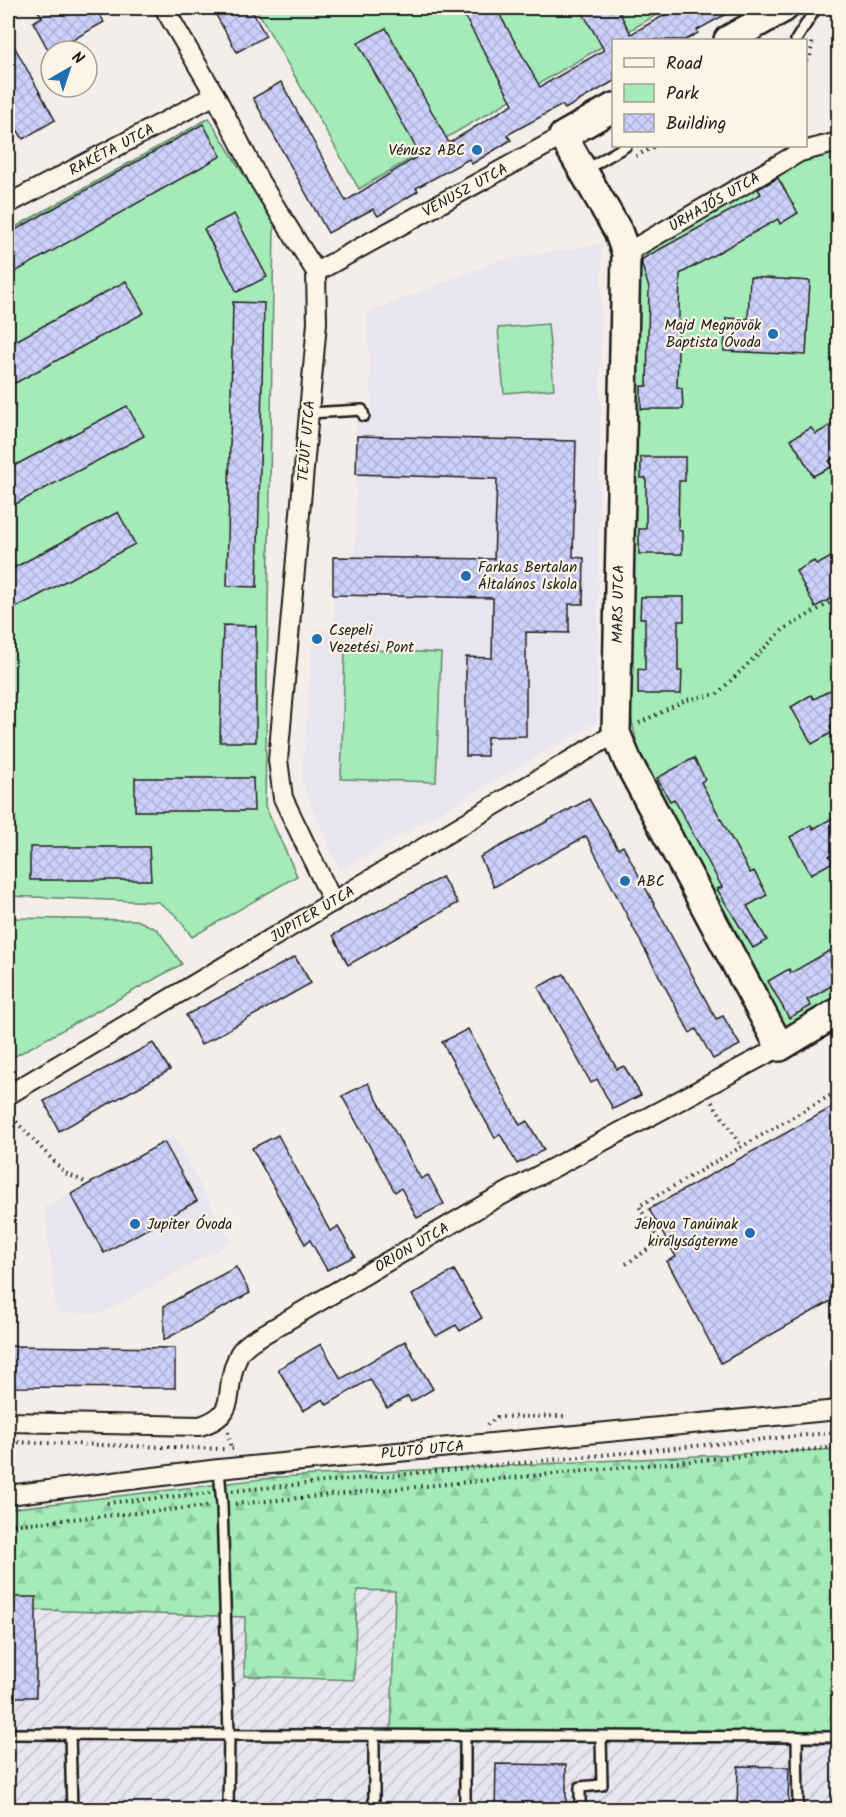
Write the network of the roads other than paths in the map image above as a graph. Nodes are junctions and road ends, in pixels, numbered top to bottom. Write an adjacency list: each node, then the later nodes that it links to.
1 (164, 8): 7 (street)
2 (784, 8): 4 (street)
3 (816, 8): 6 (lane)
4 (753, 15): 5 (street)
5 (729, 39)
6 (797, 39)
7 (215, 95): 13 (street, RAKÉTA UTCA); 15 (street)
8 (612, 108): 9 (street, VÉNUSZ UTCA)
9 (563, 136): 12 (street, MARS UTCA); 15 (street, VÉNUSZ UTCA)
10 (838, 142): 14 (street, ŰRHAJÓS UTCA)
11 (624, 147): 12 (lane)
12 (583, 171): 14 (street, MARS UTCA)
13 (8, 204)
14 (626, 253): 18 (street, MARS UTCA)
15 (316, 272): 16 (street, TEJÚT UTCA)
16 (309, 413): 17 (lane); 19 (street, TEJÚT UTCA)
17 (364, 416)
18 (616, 733): 19 (street, JUPITER UTCA); 21 (street, MARS UTCA)
19 (333, 902): 22 (street, JUPITER UTCA)
20 (838, 1012): 21 (street, ORION UTCA)
21 (780, 1047): 24 (street, ORION UTCA)
22 (8, 1095)
23 (838, 1410): 25 (street, PLÚTÓ UTCA)
24 (8, 1422)
25 (219, 1469): 26 (street, PLÚTÓ UTCA); 29 (lane)
26 (8, 1495)
27 (8, 1734): 28 (lane)
28 (70, 1734): 29 (lane); 35 (lane)
29 (229, 1735): 30 (lane); 36 (lane)
30 (374, 1736): 31 (lane); 37 (lane)
31 (465, 1736): 32 (lane); 38 (lane)
32 (602, 1737): 33 (lane); 39 (lane)
33 (797, 1737): 34 (lane); 40 (lane)
34 (838, 1737)
35 (72, 1809)
36 (228, 1809)
37 (374, 1809)
38 (465, 1809)
39 (580, 1809)
40 (798, 1809)

